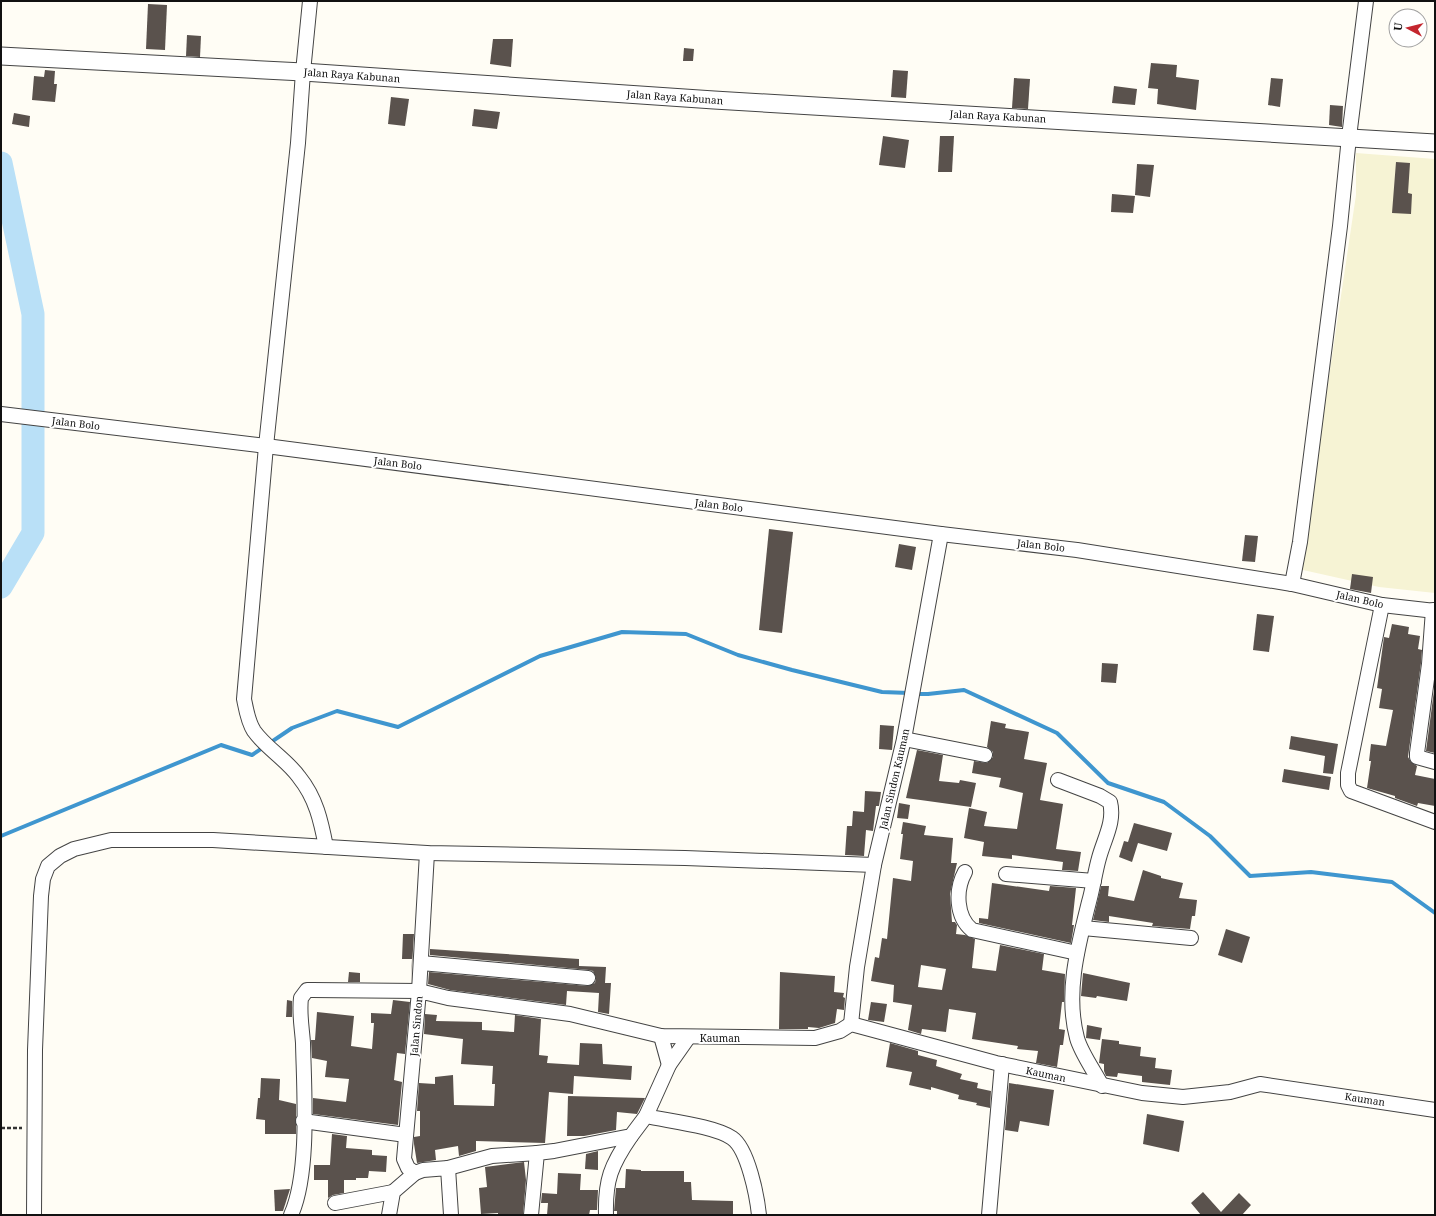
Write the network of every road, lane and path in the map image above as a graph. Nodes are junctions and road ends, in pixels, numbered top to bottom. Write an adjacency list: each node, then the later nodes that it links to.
1 (310, 1): 4 (street)
2 (1366, 1): 5 (street)
3 (1, 56): 4 (street, Jalan Raya Kabunan)
4 (302, 72): 5 (street, Jalan Raya Kabunan); 8 (street)
5 (1349, 137): 6 (street, Jalan Raya Kabunan); 10 (street)
6 (1435, 143)
7 (1, 414): 8 (street, Jalan Bolo)
8 (266, 446): 9 (street, Jalan Bolo); 18 (street)
9 (941, 534): 10 (street, Jalan Bolo); 13 (street, Jalan Sindon Kauman)
10 (1292, 584): 11 (street, Jalan Bolo)
11 (1382, 605): 12 (street, Jalan Bolo); 17 (street)
12 (1434, 611): 15 (street)
13 (904, 739): 14 (street); 20 (street, Jalan Sindon Kauman)
14 (985, 755)
15 (1435, 762)
16 (1058, 780): 23 (street)
17 (1435, 822)
18 (326, 847): 19 (street); 40 (street)
19 (427, 853): 20 (street); 27 (street)
20 (874, 865): 30 (street, Jalan Sindon Kauman)
21 (966, 872): 26 (street)
22 (1006, 874): 23 (street)
23 (1094, 880): 24 (street)
24 (1083, 928): 25 (street); 26 (street)
25 (1191, 938)
26 (1077, 953): 35 (street)
27 (421, 963): 28 (street); 29 (street)
28 (588, 978)
29 (419, 991): 31 (street, Jalan Sindon); 38 (street); 41 (street, Jalan Sindon)
30 (851, 1024): 32 (street, Kauman); 33 (street, Kauman)
31 (661, 1036): 32 (street, Kauman); 34 (street)
32 (688, 1038): 34 (street)
33 (1002, 1064): 35 (street, Kauman); 55 (street)
34 (670, 1065): 37 (street)
35 (1102, 1086): 36 (street, Kauman)
36 (1435, 1110)
37 (646, 1116): 42 (street); 54 (street)
38 (303, 1121): 41 (street); 49 (street)
39 (1, 1128): 40 (path)
40 (35, 1128): 48 (street)
41 (406, 1135): 45 (street, Jalan Sindon)
42 (631, 1136): 43 (street); 53 (street)
43 (537, 1153): 44 (street); 52 (street)
44 (448, 1168): 45 (street); 51 (street)
45 (415, 1173): 46 (street)
46 (393, 1192): 47 (street); 50 (street)
47 (335, 1203)
48 (34, 1215)
49 (291, 1215)
50 (389, 1215)
51 (451, 1215)
52 (531, 1215)
53 (606, 1215)
54 (759, 1215)
55 (989, 1215)

